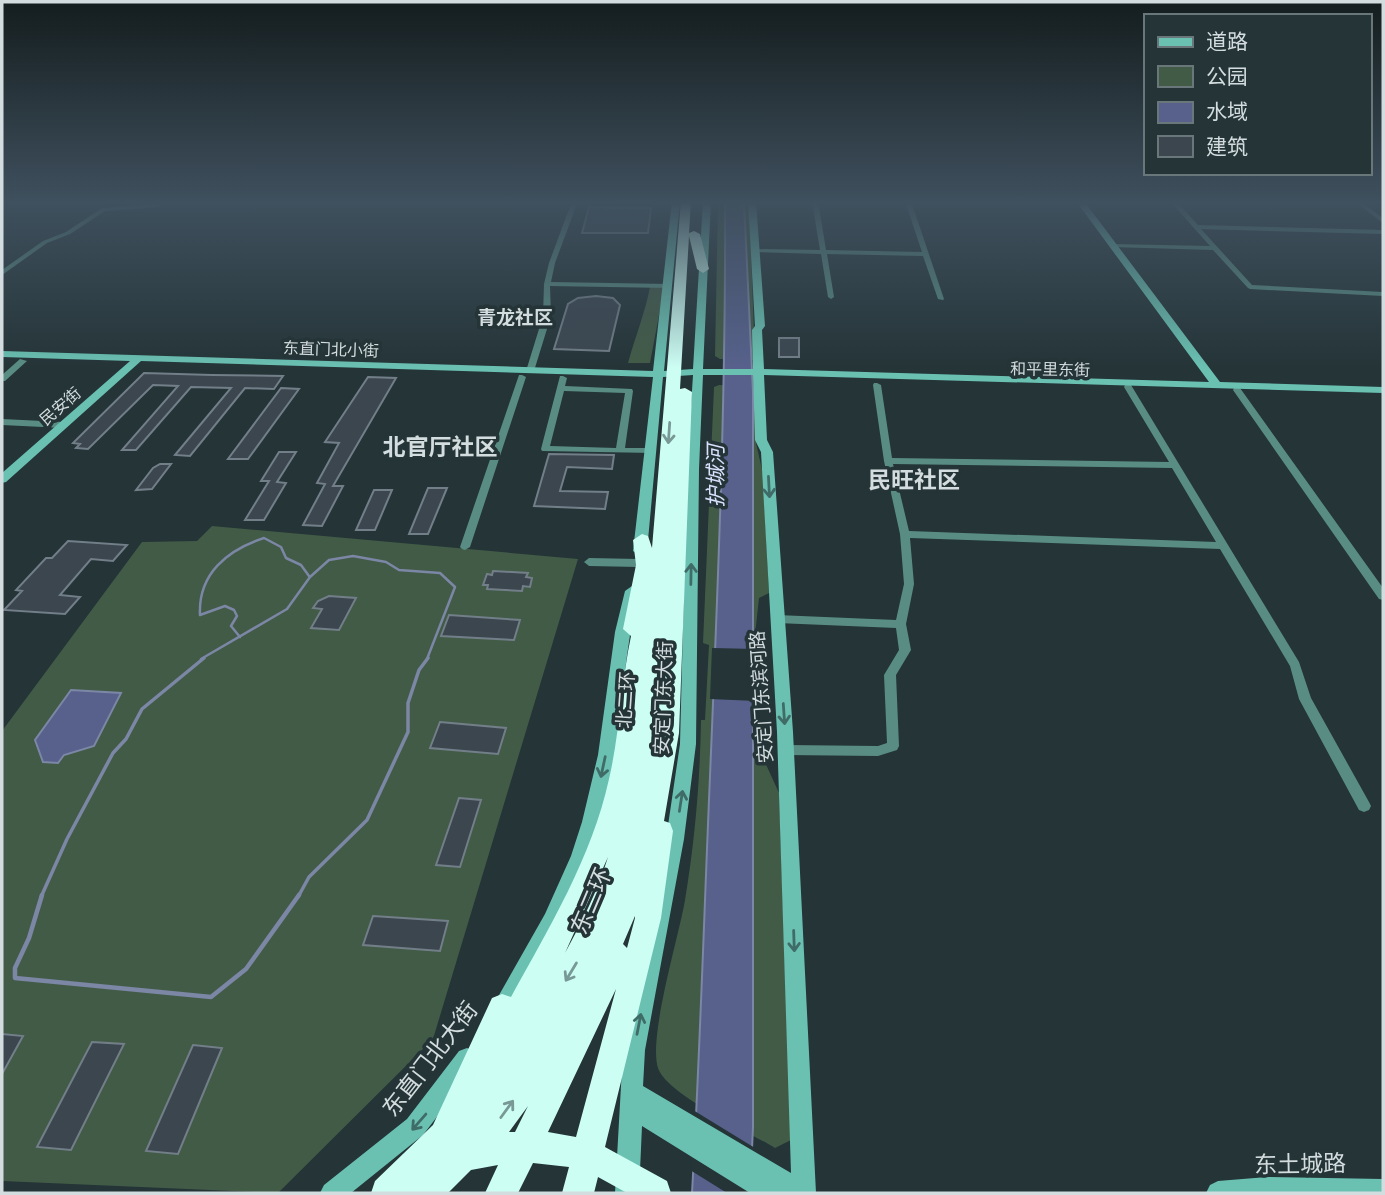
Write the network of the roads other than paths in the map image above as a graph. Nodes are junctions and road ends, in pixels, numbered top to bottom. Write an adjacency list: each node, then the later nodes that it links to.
1 (25, 257): 13 (street)
2 (556, 257): 14 (street)
3 (672, 257): 15 (street)
4 (690, 257): 12 (highway, 北二环)
5 (693, 257): 12 (highway)
6 (695, 257): 12 (street, 安定门东大街)
7 (755, 257): 21 (street, 安定门东滨河路)
8 (824, 257): 17 (street)
9 (926, 257): 18 (street)
10 (1122, 257): 35 (street)
11 (1223, 257): 16 (street)
12 (692, 268): 20 (street, 安定门东大街); 54 (highway, 北二环)
13 (2, 273)
14 (547, 284): 15 (street); 28 (street)
15 (669, 286): 19 (street)
16 (1383, 294)
17 (831, 298)
18 (941, 299)
19 (667, 302): 20 (street); 22 (street)
20 (702, 302): 23 (street, 安定门东大街)
21 (760, 326): 29 (street); 43 (street, 安定门东滨河路)
22 (663, 344): 23 (street); 32 (street)
23 (700, 345): 31 (street, 安定门东大街)
24 (2, 354): 27 (street, 东直门北小街)
25 (2, 361): 26 (street, 东直门北小街)
26 (23, 361): 27 (street, 东直门北小街); 30 (street)
27 (136, 361): 28 (street, 东直门北小街); 40 (street, 民安街)
28 (526, 374): 32 (street, 东直门北小街); 33 (street, 东直门北小街); 52 (street)
29 (765, 375): 31 (street, 和平里东街); 35 (street, 和平里东街); 36 (street, 和平里东街); 43 (street)
30 (2, 379)
31 (698, 379): 32 (street); 32 (street); 47 (street, 安定门东大街)
32 (659, 381): 33 (street, 东直门北小街); 42 (street)
33 (562, 383): 41 (street); 41 (street)
34 (877, 385): 44 (street)
35 (1217, 385): 37 (street); 38 (street, 和平里东街)
36 (1128, 387): 37 (street, 和平里东街); 45 (street)
37 (1237, 390): 38 (street, 和平里东街); 55 (street)
38 (1383, 392)
39 (2, 422): 40 (street)
40 (63, 425): 48 (street, 民安街)
41 (620, 450): 42 (street)
42 (651, 451): 46 (street)
43 (767, 452): 56 (street, 安定门东滨河路, one-way to 56)
44 (888, 461): 45 (street); 49 (street)
45 (1175, 465): 51 (street)
46 (650, 467): 47 (street); 50 (street)
47 (693, 469): 64 (street, 安定门东大街, one-way to 47)
48 (2, 479)
49 (905, 534): 51 (street); 57 (street)
50 (642, 540): 54 (street); 58 (highway)
51 (1225, 546): 61 (street)
52 (465, 547)
53 (589, 562): 54 (street)
54 (657, 575): 58 (highway); 59 (highway, 东二环); 63 (street, one-way to 63); 65 (highway, 北二环, one-way to 65)
55 (1383, 596)
56 (777, 619): 57 (street); 60 (street, 安定门东滨河路, one-way to 60)
57 (901, 624): 60 (street)
58 (627, 722): 71 (highway)
59 (668, 733): 62 (highway, 东二环); 73 (highway)
60 (786, 750): 76 (street, 安定门东滨河路, one-way to 76)
61 (1364, 806)
62 (646, 851): 70 (highway, 东二环, one-way to 62); 72 (highway)
63 (502, 1008): 65 (highway); 68 (street, 东直门北大街, one-way to 68)
64 (642, 1106): 66 (street); 74 (street, 安定门东大街)
65 (439, 1144): 69 (highway)
66 (777, 1187): 76 (street)
67 (1383, 1191): 77 (street, 东土城路)
68 (332, 1193)
69 (386, 1193): 75 (highway)
70 (425, 1193)
71 (439, 1193)
72 (501, 1193)
73 (578, 1193)
74 (627, 1193)
75 (654, 1193)
76 (803, 1193)
77 (1218, 1193)

